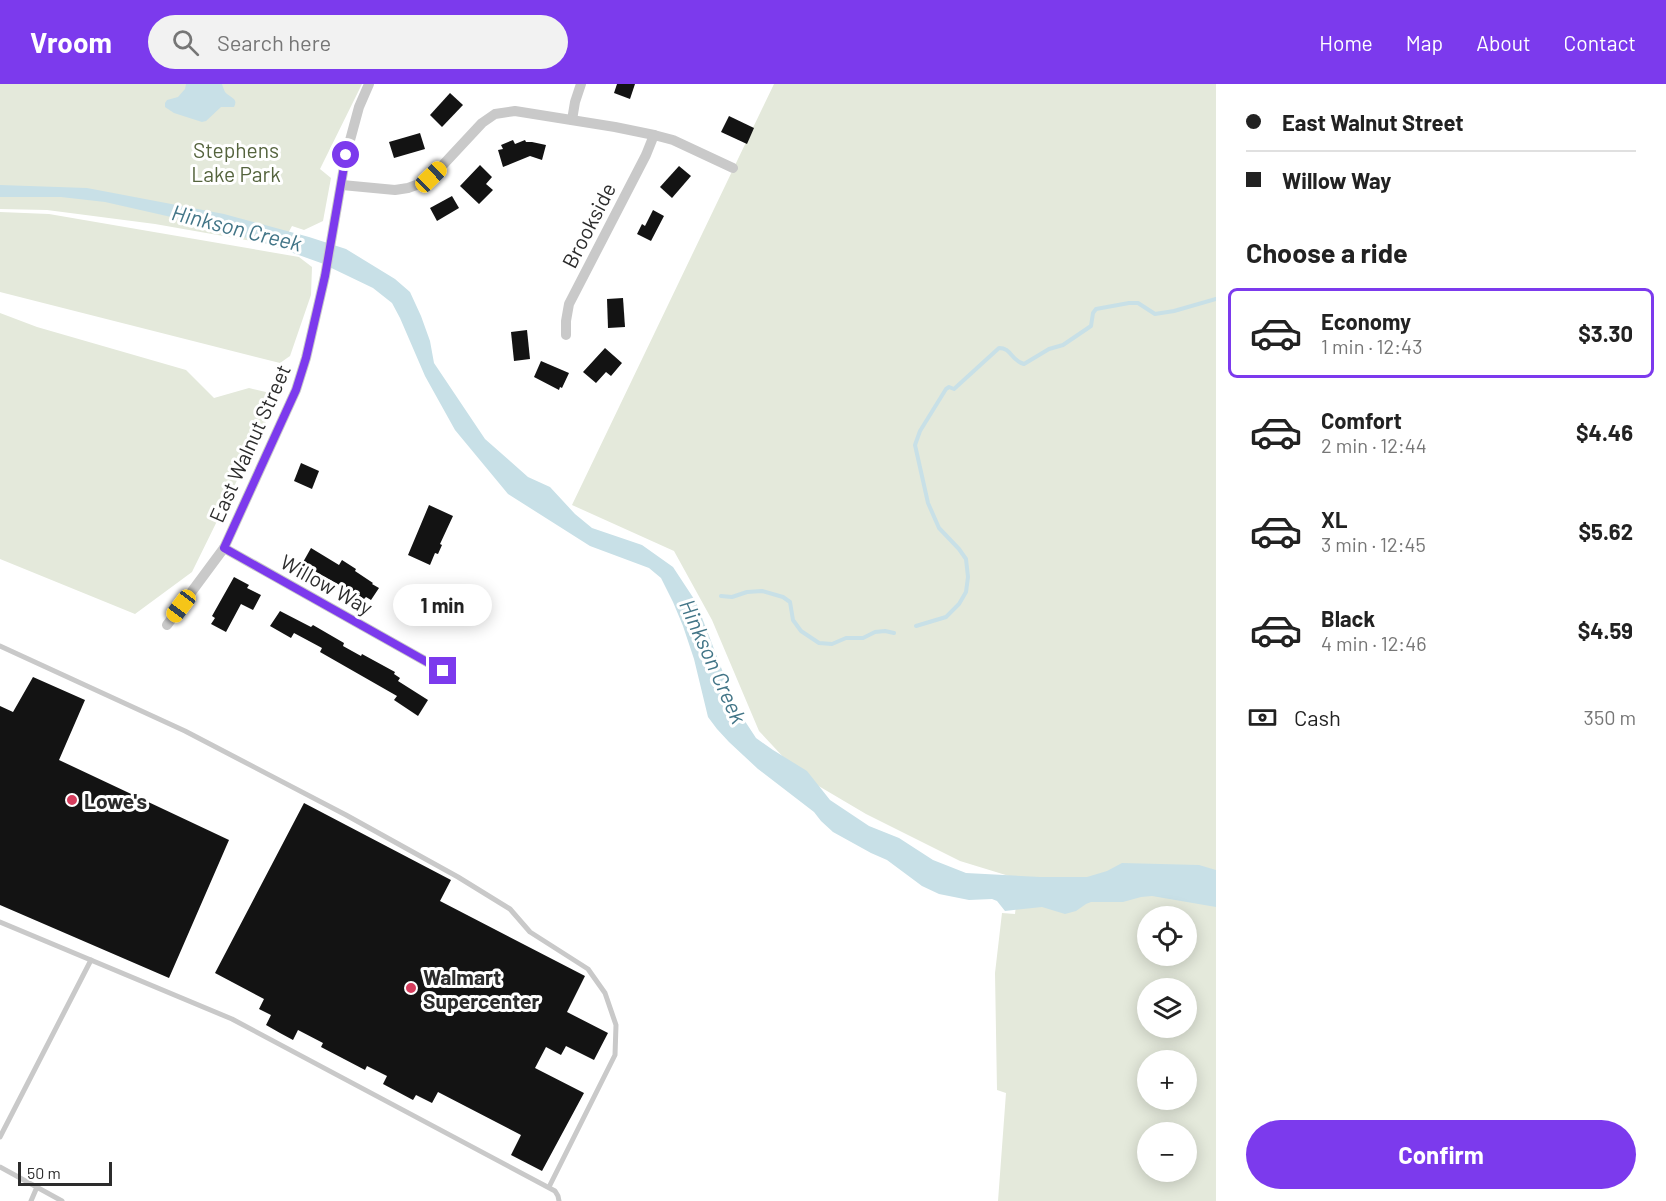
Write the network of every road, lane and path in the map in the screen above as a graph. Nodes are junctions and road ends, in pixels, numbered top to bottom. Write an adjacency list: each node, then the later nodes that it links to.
1 (369, 84): 6 (street, East Walnut Street)
2 (581, 84): 3 (street)
3 (573, 120): 4 (street); 6 (street)
4 (654, 135): 5 (street); 7 (street, Brookside)
5 (734, 168)
6 (342, 185): 8 (street, East Walnut Street)
7 (566, 335)
8 (224, 548): 9 (street, East Walnut Street); 11 (street, Willow Way)
9 (167, 625)
10 (0, 646): 17 (lane)
11 (443, 671)
12 (0, 922): 13 (lane)
13 (91, 960): 14 (lane); 17 (lane)
14 (0, 1137)
15 (0, 1167): 16 (lane)
16 (37, 1187): 18 (lane); 19 (lane)
17 (549, 1188): 20 (lane)
18 (31, 1201)
19 (62, 1201)
20 (559, 1201)

